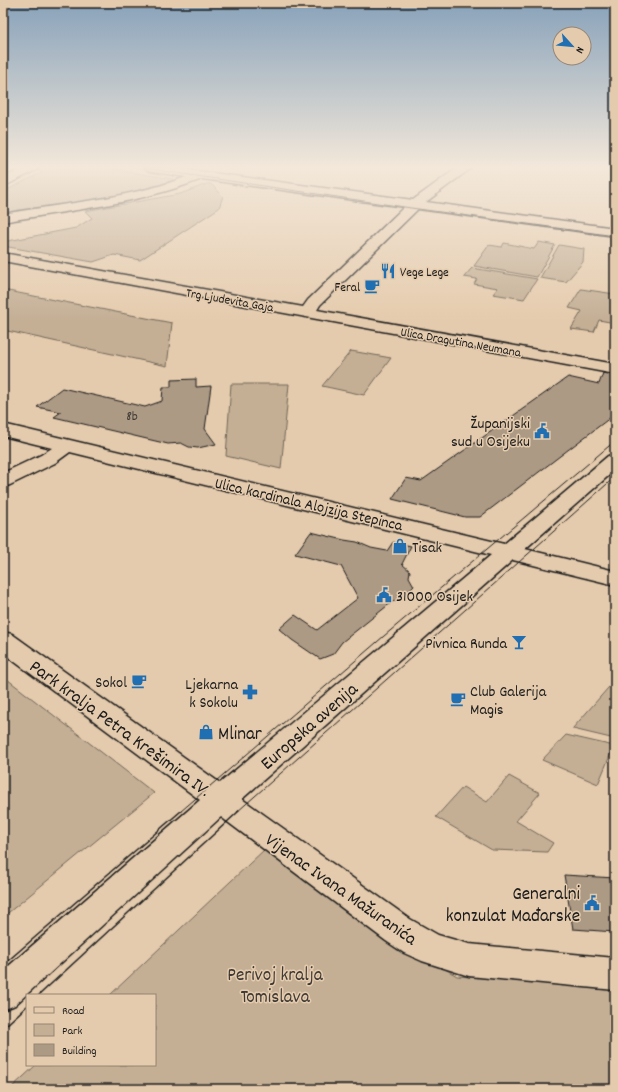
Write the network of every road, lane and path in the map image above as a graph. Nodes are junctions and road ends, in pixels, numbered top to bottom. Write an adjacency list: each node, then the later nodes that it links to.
1 (400, 219): 5 (street)
2 (518, 219): 3 (street)
3 (615, 232)
4 (3, 257): 5 (street, Trg Ljudevita Gaja)
5 (308, 313): 6 (street, Ulica Dragutina Neumana)
6 (615, 369)
7 (3, 430): 8 (street, Ulica kardinala Alojzija Stepinca)
8 (68, 446): 10 (street); 11 (street, Ulica kardinala Alojzija Stepinca)
9 (615, 460): 11 (street, Europska avenija)
10 (3, 481)
11 (508, 552): 12 (street, Ulica kardinala Alojzija Stepinca); 14 (street, Europska avenija)
12 (615, 578)
13 (3, 640): 14 (street, Park kralja Petra Krešimira IV.)
14 (220, 800): 15 (street, Vijenac Ivana Mažuranića); 16 (street, Europska avenija)
15 (615, 974)
16 (3, 993)

